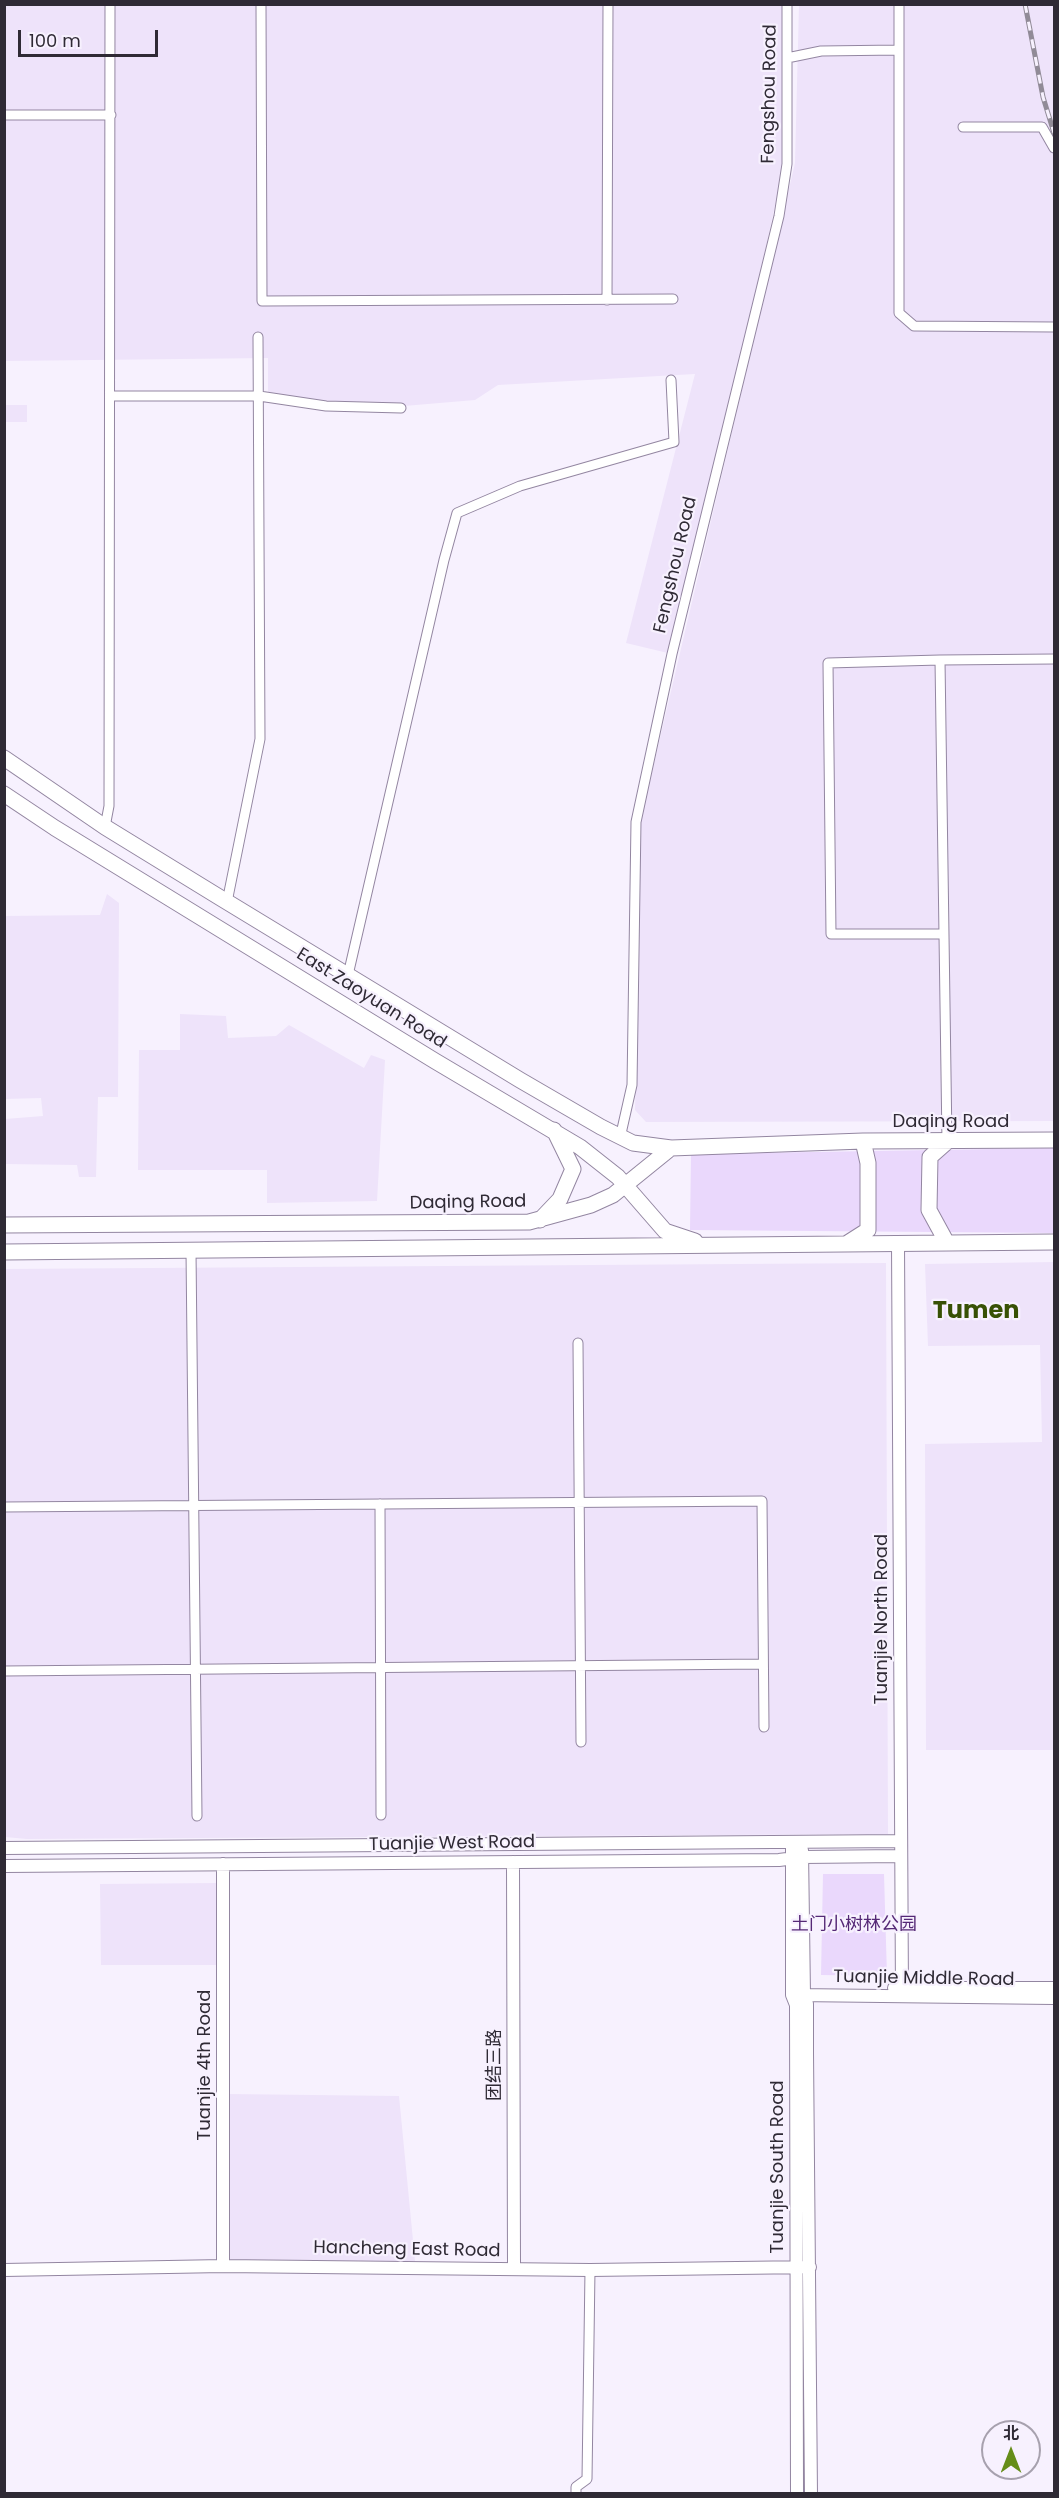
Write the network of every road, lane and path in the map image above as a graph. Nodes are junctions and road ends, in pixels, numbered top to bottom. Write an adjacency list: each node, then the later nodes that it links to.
1 (110, 4): 9 (street)
2 (261, 4): 13 (street)
3 (608, 4): 13 (street)
4 (788, 4): 7 (street, Fengshou Road)
5 (899, 4): 6 (street)
6 (898, 50): 7 (street); 14 (street)
7 (787, 58): 29 (street, Fengshou Road)
8 (4, 115): 9 (street)
9 (111, 115): 17 (street)
10 (963, 126): 11 (street)
11 (1054, 148)
12 (673, 299): 13 (street)
13 (606, 300)
14 (1054, 327)
15 (258, 337): 18 (street)
16 (671, 380): 27 (street)
17 (111, 396): 18 (street); 24 (street)
18 (259, 396): 19 (street); 25 (street)
19 (401, 408)
20 (1054, 659): 21 (street)
21 (940, 660): 26 (street); 26 (street)
22 (4, 758): 24 (main road, East Zaoyuan Road)
23 (4, 794): 28 (main road, East Zaoyuan Road)
24 (105, 827): 25 (main road, East Zaoyuan Road)
25 (227, 902): 27 (main road, East Zaoyuan Road)
26 (944, 934): 32 (street)
27 (348, 975): 29 (main road, East Zaoyuan Road)
28 (554, 1131): 34 (main road, East Zaoyuan Road); 35 (main road)
29 (621, 1138): 33 (main road, East Zaoyuan Road)
30 (1054, 1140): 32 (main road, Daqing Road)
31 (862, 1142): 32 (main road, Daqing Road); 33 (main road, Daqing Road); 40 (main road)
32 (947, 1142): 39 (main road)
33 (671, 1148): 34 (main road, Daqing Road)
34 (625, 1186): 35 (main road, Daqing Road); 42 (main road, East Zaoyuan Road)
35 (539, 1221): 36 (main road, Daqing Road)
36 (485, 1222): 37 (main road, Daqing Road); 43 (main road)
37 (4, 1225)
38 (1054, 1242): 39 (main road)
39 (947, 1243): 41 (main road)
40 (846, 1244): 41 (main road); 42 (main road)
41 (898, 1244): 61 (street, Tuanjie North Road)
42 (706, 1245): 43 (main road)
43 (486, 1248): 44 (main road)
44 (191, 1251): 45 (main road); 49 (street)
45 (4, 1252)
46 (578, 1343): 47 (street)
47 (580, 1503): 48 (street); 51 (street); 52 (street)
48 (380, 1504): 49 (street); 54 (street)
49 (194, 1505): 50 (street); 53 (street)
50 (4, 1507)
51 (763, 1664): 52 (street); 56 (street)
52 (581, 1665): 54 (street); 57 (street)
53 (195, 1668): 54 (street); 55 (street); 59 (street)
54 (380, 1668): 58 (street)
55 (4, 1671)
56 (764, 1727)
57 (581, 1742)
58 (381, 1815)
59 (197, 1816)
60 (797, 1841): 61 (street, Tuanjie West Road); 62 (street, Tuanjie West Road); 64 (street, Tuanjie South Road)
61 (900, 1841): 63 (street, Tuanjie North Road)
62 (4, 1848)
63 (900, 1856): 64 (street, Tuanjie West Road); 70 (street, Tuanjie North Road)
64 (797, 1858): 65 (street, Tuanjie West Road); 69 (street, Tuanjie South Road)
65 (513, 1862): 66 (street, Tuanjie West Road); 75 (street, 团结三路)
66 (223, 1864): 67 (street, Tuanjie West Road); 72 (street, Tuanjie 4th Road)
67 (4, 1866)
68 (1054, 1988): 70 (street, Tuanjie Middle Road)
69 (798, 1991): 70 (street, Tuanjie Middle Road); 73 (street, Tuanjie South Road); 74 (street, Tuanjie South Road)
70 (902, 1991): 71 (street, Tuanjie Middle Road)
71 (1054, 1998)
72 (223, 2266): 75 (street, Hancheng East Road); 76 (street, Hancheng East Road)
73 (810, 2266): 74 (street, Hancheng East Road); 80 (street, Tuanjie South Road)
74 (796, 2267): 77 (street, Hancheng East Road); 79 (street, Tuanjie South Road)
75 (514, 2269): 77 (street, Hancheng East Road)
76 (4, 2270)
77 (590, 2270): 78 (street)
78 (576, 2493)
79 (797, 2493)
80 (811, 2493)

